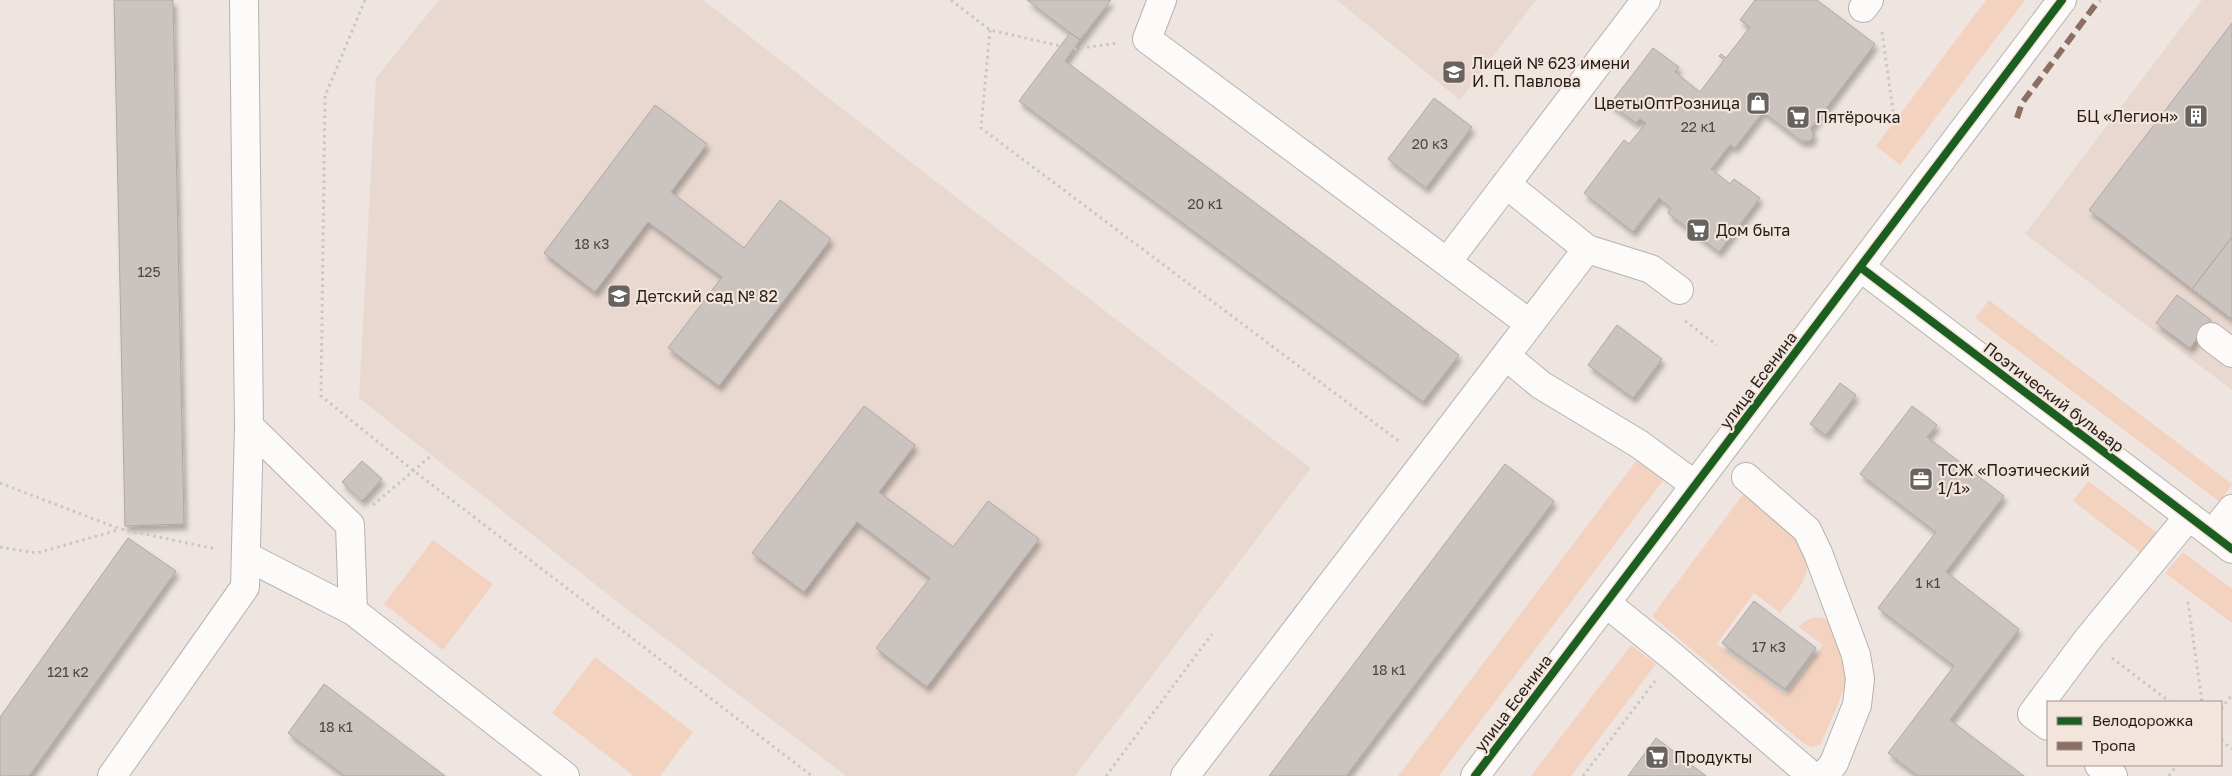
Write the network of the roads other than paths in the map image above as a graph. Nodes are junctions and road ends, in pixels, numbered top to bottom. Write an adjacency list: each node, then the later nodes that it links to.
1 (244, 0): 12 (street)
2 (1162, 0): 7 (street)
3 (1646, 0): 5 (street)
4 (2062, 0): 8 (street, улица Есенина)
5 (1506, 184): 6 (street); 7 (street)
6 (1587, 249): 9 (street); 10 (street)
7 (1446, 262): 10 (street)
8 (1860, 267): 14 (street, улица Есенина); 16 (street, Поэтический бульвар)
9 (1679, 290)
10 (1530, 324): 11 (street)
11 (1506, 356): 14 (street); 26 (street)
12 (249, 426): 18 (street); 20 (street)
13 (1746, 477): 28 (street)
14 (1695, 485): 19 (street, улица Есенина)
15 (2232, 508): 17 (street)
16 (2189, 516): 17 (street, Поэтический бульвар); 21 (street)
17 (2222, 542)
18 (246, 556): 20 (street); 24 (street)
19 (1606, 603): 23 (street); 27 (street, улица Есенина)
20 (353, 611): 25 (street)
21 (2047, 725)
22 (2100, 766): 29 (street)
23 (1797, 771)
24 (122, 772)
25 (565, 776)
26 (1186, 776)
27 (1475, 776)
28 (1824, 776)
29 (2114, 776)

